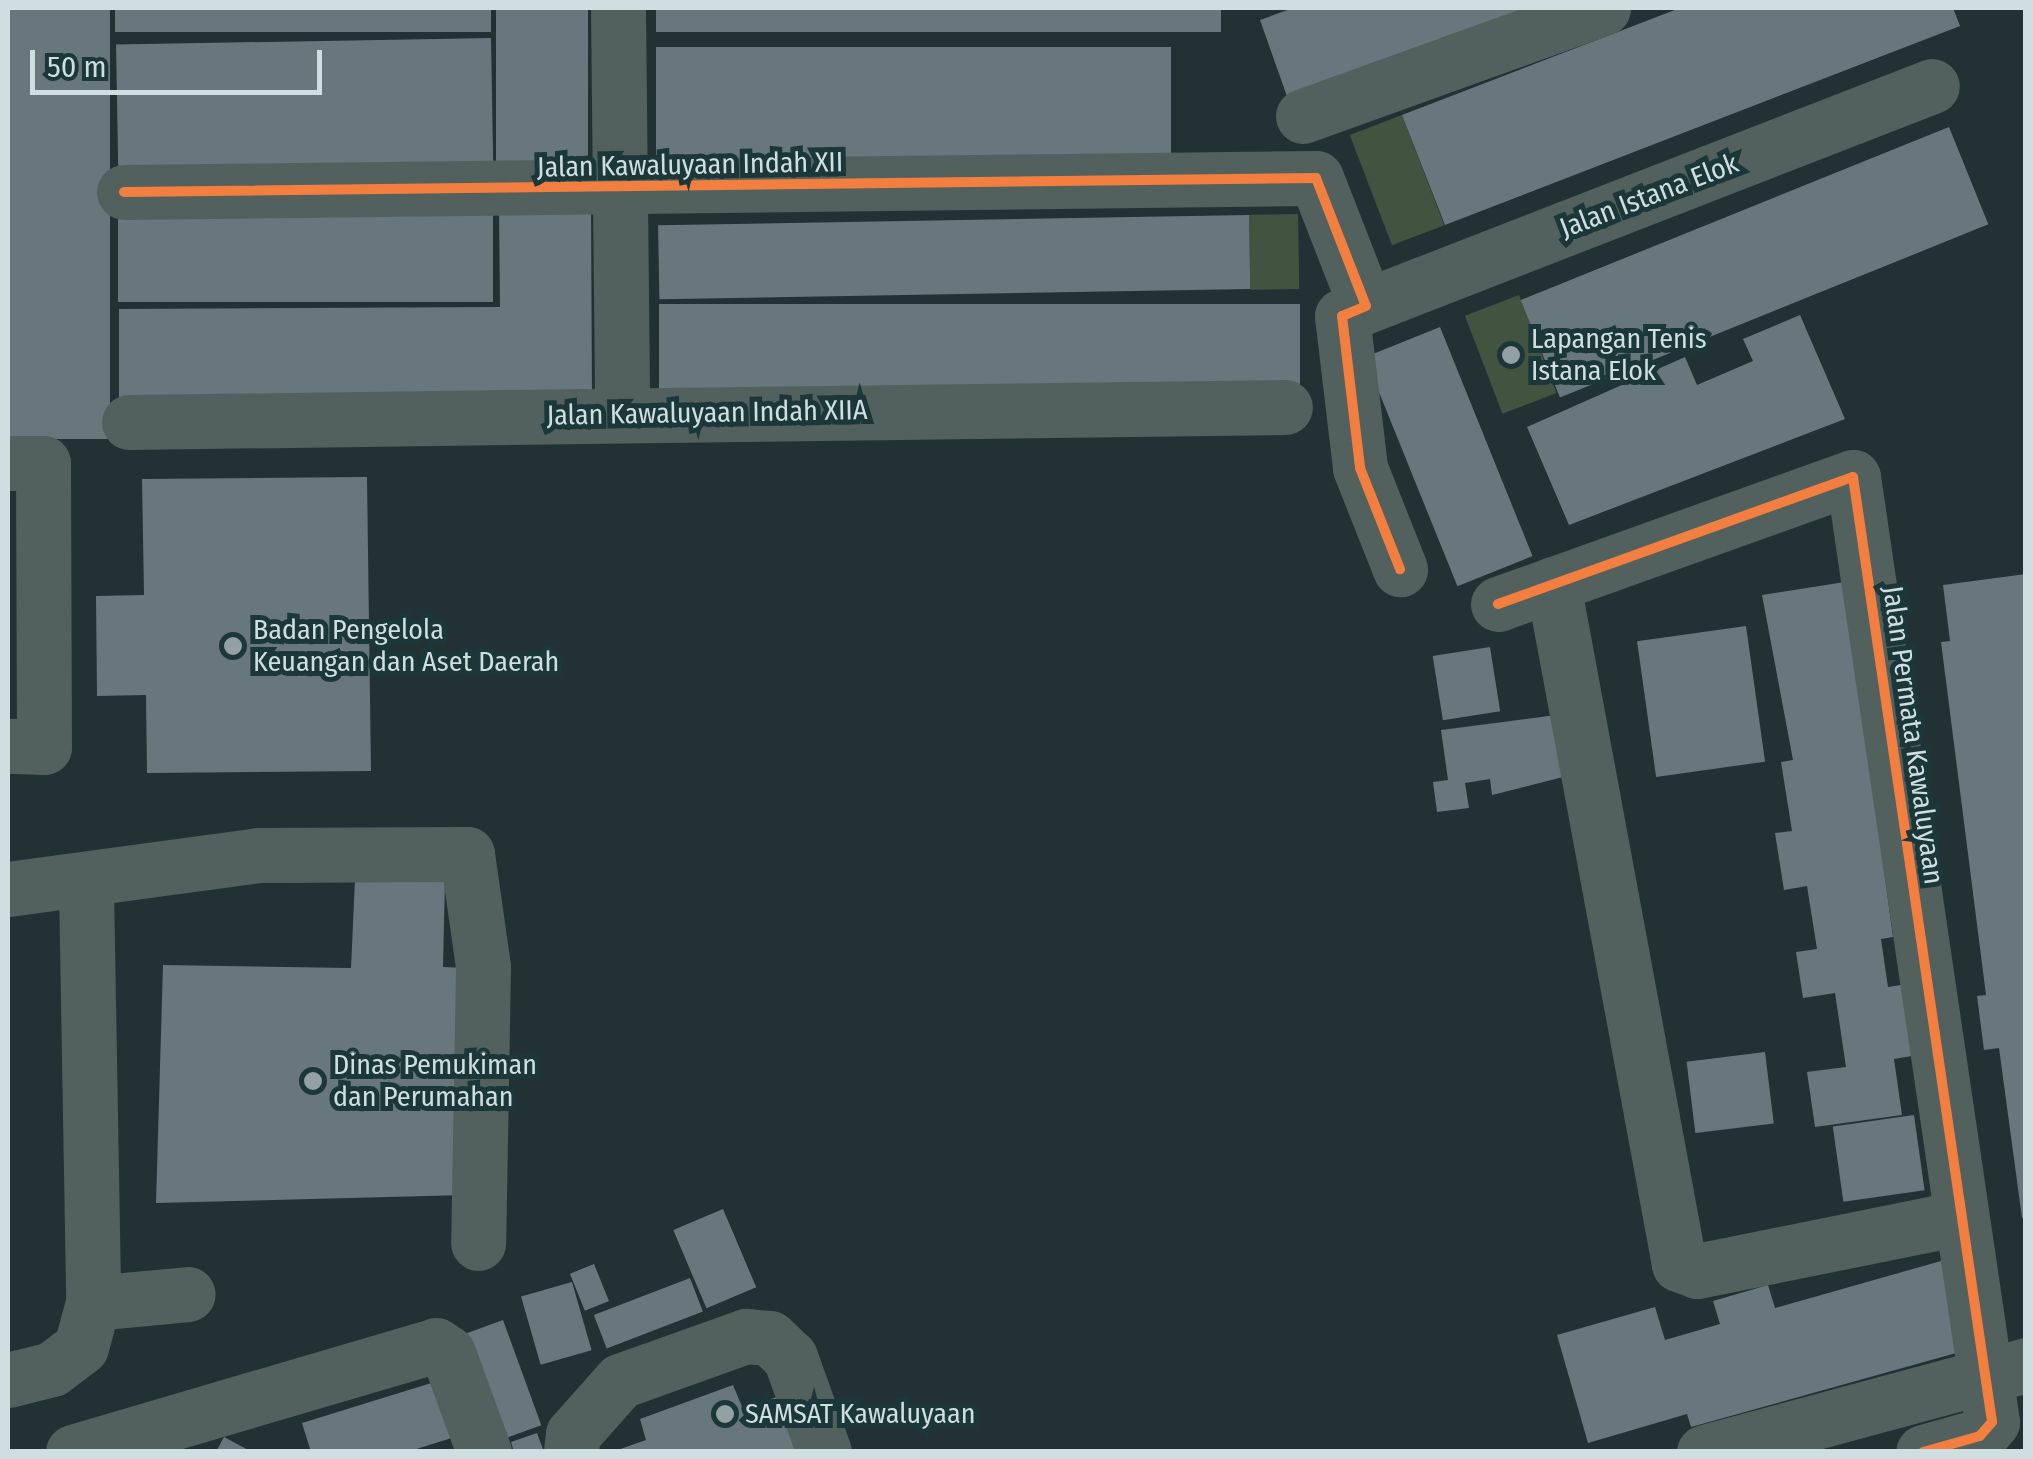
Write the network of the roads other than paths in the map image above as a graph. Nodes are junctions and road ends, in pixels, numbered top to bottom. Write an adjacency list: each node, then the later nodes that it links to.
1 (618, 8): 5 (street)
2 (1603, 8): 4 (street)
3 (1932, 86): 7 (street, Jalan Istana Elok)
4 (1303, 116)
5 (620, 190): 6 (street, Jalan Kawaluyaan Indah XII); 7 (street, Jalan Kawaluyaan Indah XII); 9 (street)
6 (124, 192)
7 (1366, 306): 12 (street)
8 (1285, 408): 9 (street, Jalan Kawaluyaan Indah XIIA)
9 (622, 414): 10 (street, Jalan Kawaluyaan Indah XIIA)
10 (129, 422)
11 (8, 464): 15 (street)
12 (1400, 569)
13 (1553, 584): 14 (street, Jalan Permata Kawaluyaan); 18 (street); 18 (street, Jalan Permata Kawaluyaan)
14 (1498, 604)
15 (8, 746)
16 (86, 886): 17 (street); 19 (street); 21 (street)
17 (8, 890)
18 (1960, 1218): 22 (street, Jalan Permata Kawaluyaan)
19 (478, 1243)
20 (188, 1294): 21 (street)
21 (93, 1303): 23 (street)
22 (2005, 1369): 24 (street, Jalan Permata Kawaluyaan); 29 (street)
23 (8, 1380)
24 (1992, 1442): 30 (street)
25 (73, 1452): 26 (street)
26 (484, 1452)
27 (571, 1452): 28 (street)
28 (824, 1452)
29 (1704, 1452)
30 (1923, 1452)

